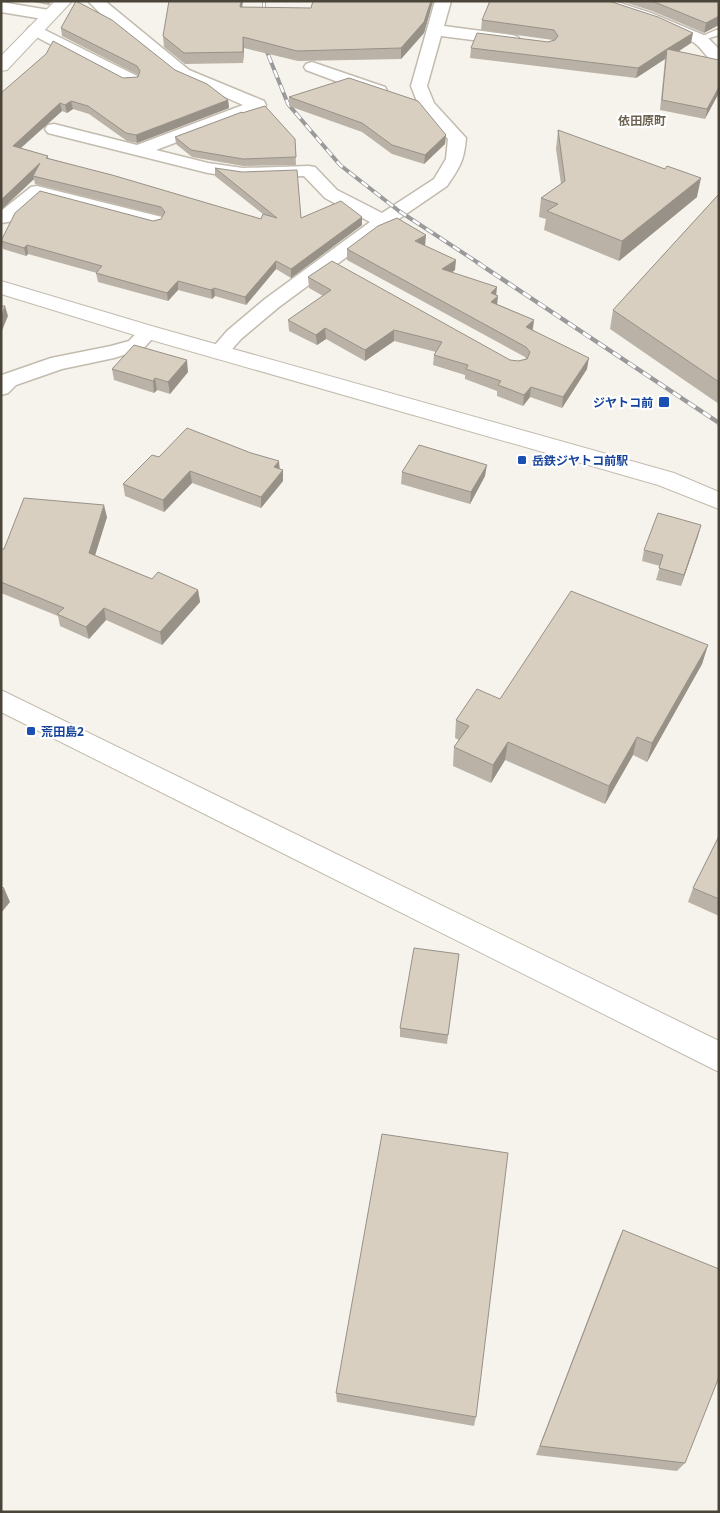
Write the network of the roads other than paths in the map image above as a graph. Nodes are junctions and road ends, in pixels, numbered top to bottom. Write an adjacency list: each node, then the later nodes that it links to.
1 (64, 1): 6 (street)
2 (96, 1): 18 (street)
3 (443, 1): 8 (street)
4 (597, 1): 10 (street)
5 (1, 7): 6 (street)
6 (49, 16): 7 (street)
7 (35, 30): 13 (street); 15 (street)
8 (434, 30): 11 (street); 21 (street)
9 (719, 32): 10 (lane)
10 (700, 39): 12 (street)
11 (528, 42)
12 (719, 59)
13 (1, 66)
14 (312, 67): 16 (street)
15 (131, 80)
16 (394, 95)
17 (54, 130): 18 (street)
18 (139, 150): 21 (street)
19 (1, 216): 20 (street)
20 (155, 221)
21 (383, 221): 24 (street)
22 (1, 287): 23 (street)
23 (148, 332): 24 (street); 25 (street)
24 (219, 352): 26 (street)
25 (1, 388)
26 (719, 502)
27 (1, 700): 28 (street)
28 (719, 1057)

